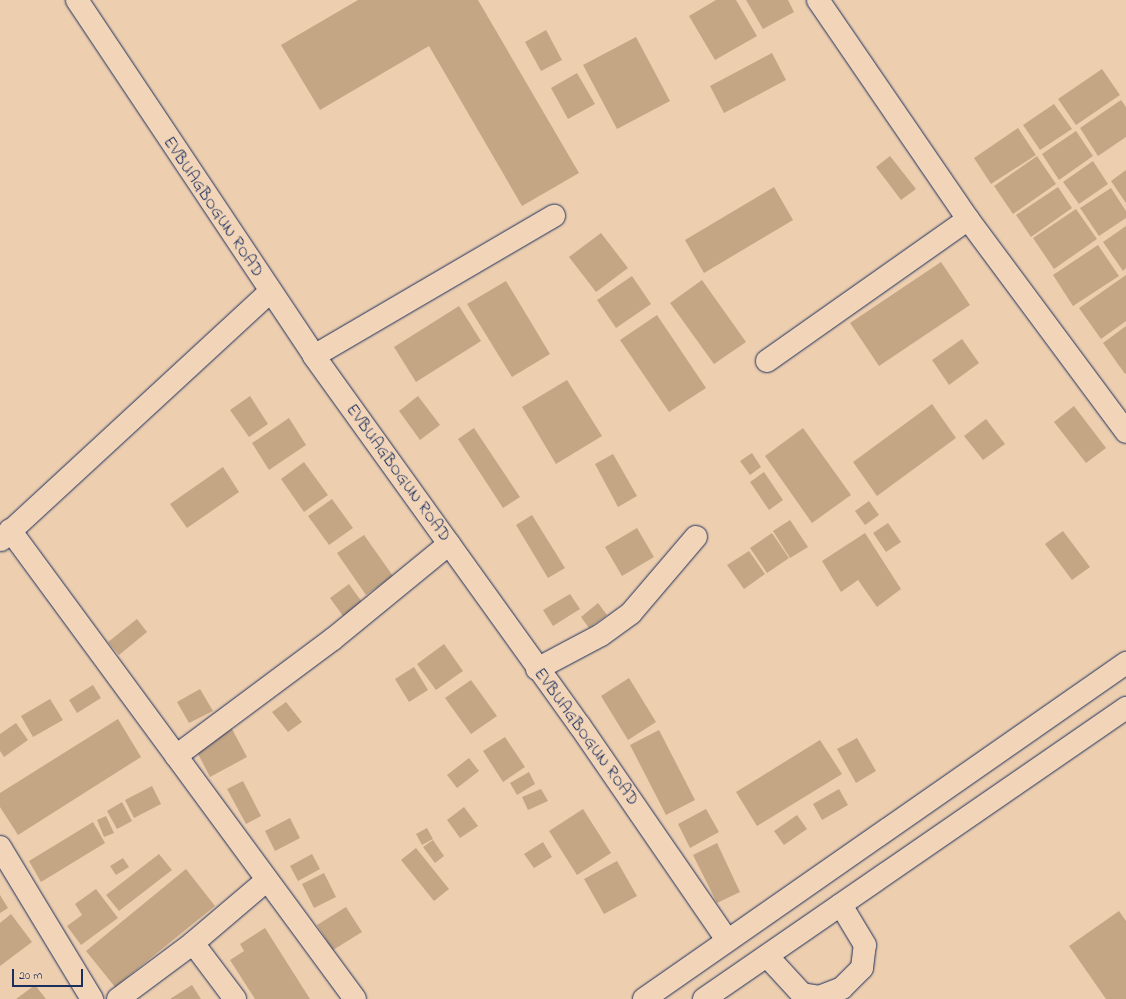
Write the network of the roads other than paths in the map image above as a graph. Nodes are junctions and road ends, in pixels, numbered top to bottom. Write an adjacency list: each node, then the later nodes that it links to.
1 (77, 0): 5 (main road, EVBUAGBOGUN ROAD)
2 (818, 0): 4 (main road)
3 (554, 216): 6 (main road)
4 (968, 219): 7 (main road); 8 (main road)
5 (270, 292): 6 (main road, EVBUAGBOGUN ROAD); 9 (main road)
6 (314, 356): 11 (main road, EVBUAGBOGUN ROAD)
7 (768, 361)
8 (1126, 432)
9 (5, 535): 15 (main road)
10 (696, 537): 13 (main road)
11 (449, 544): 13 (main road, EVBUAGBOGUN ROAD); 15 (main road)
12 (1126, 663): 19 (main road)
13 (537, 669): 19 (main road, EVBUAGBOGUN ROAD)
14 (1126, 708): 18 (main road)
15 (176, 756): 17 (main road)
16 (0, 847): 22 (main road)
17 (267, 880): 20 (main road); 25 (main road)
18 (841, 905): 21 (main road); 21 (main road)
19 (727, 940): 26 (main road)
20 (193, 943): 23 (main road); 24 (main road)
21 (766, 956): 27 (main road)
22 (92, 999)
23 (118, 999)
24 (235, 999)
25 (355, 999)
26 (644, 999)
27 (704, 999)

